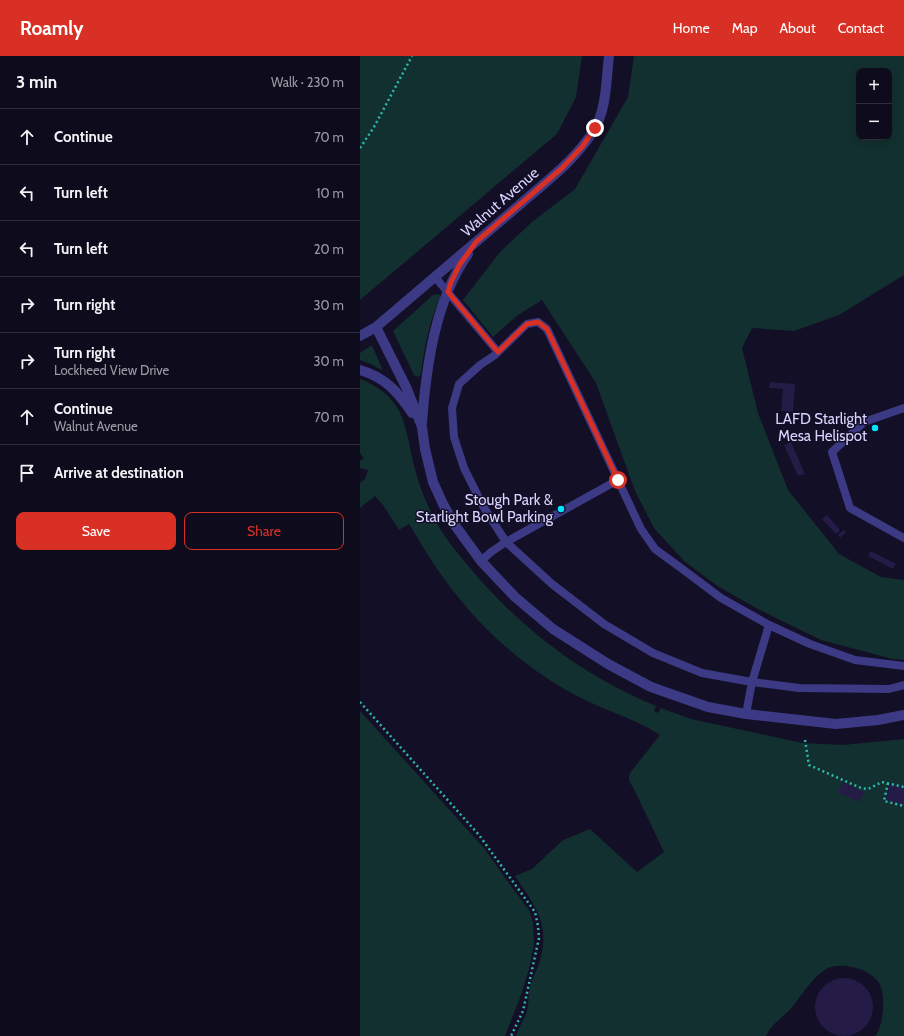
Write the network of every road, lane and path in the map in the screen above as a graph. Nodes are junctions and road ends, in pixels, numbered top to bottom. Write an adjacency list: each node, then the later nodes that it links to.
1 (412, 56): 3 (path)
2 (609, 56): 4 (street, Walnut Avenue)
3 (360, 148)
4 (476, 242): 5 (street, Walnut Avenue); 6 (street)
5 (435, 277): 6 (lane); 7 (street, Walnut Avenue)
6 (448, 292): 9 (lane); 12 (street)
7 (376, 327): 8 (street, Walnut Avenue); 12 (street)
8 (360, 336)
9 (498, 352): 13 (lane); 15 (lane)
10 (360, 370): 12 (street)
11 (904, 408): 14 (lane)
12 (422, 427): 16 (street)
13 (618, 480): 15 (lane); 17 (lane)
14 (904, 538)
15 (506, 542): 16 (lane); 19 (lane)
16 (481, 561): 22 (street)
17 (769, 625): 18 (lane); 19 (lane)
18 (904, 666)
19 (752, 682): 20 (lane); 22 (lane)
20 (904, 684)
21 (360, 702): 28 (path)
22 (746, 714): 23 (street)
23 (904, 716)
24 (805, 740): 25 (path)
25 (888, 783): 26 (path); 27 (path)
26 (904, 787)
27 (904, 805)
28 (512, 1036)

